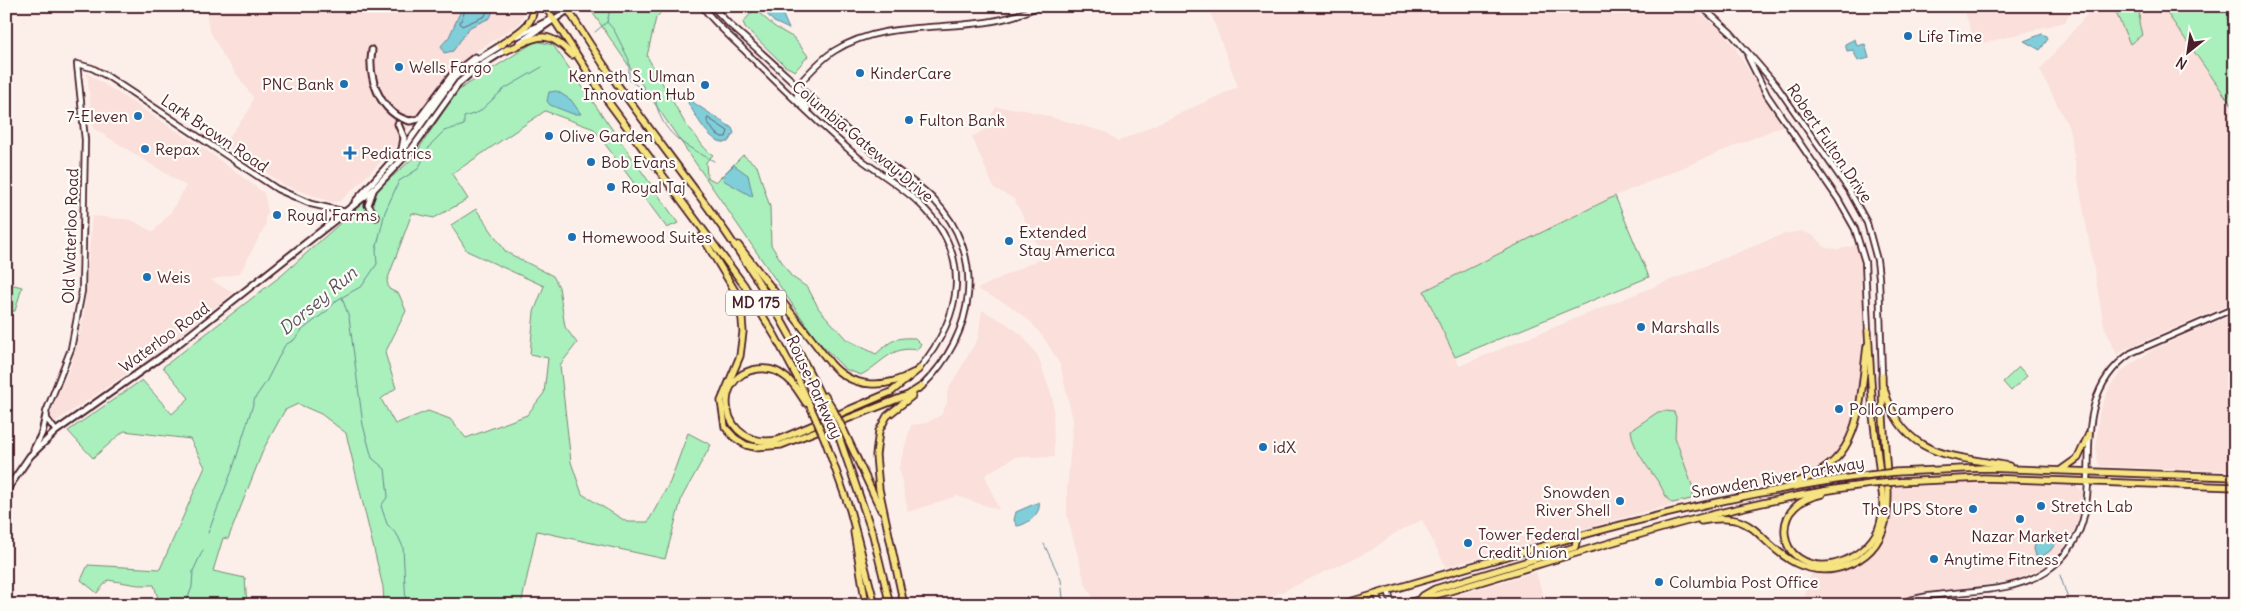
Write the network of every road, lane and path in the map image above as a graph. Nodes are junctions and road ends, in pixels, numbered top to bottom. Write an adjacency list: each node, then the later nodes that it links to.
1 (533, 6): 9 (main road)
2 (545, 6): 8 (main road, Rouse Parkway / MD 175)
3 (702, 6): 17 (street, Columbia Gateway Drive)
4 (712, 6): 16 (street, Columbia Gateway Drive)
5 (1038, 6): 16 (street, Columbia Gateway Drive)
6 (1701, 6): 13 (street, Robert Fulton Drive)
7 (567, 8): 8 (main road, Waterloo Road); 22 (main road, Rouse Parkway / MD 175)
8 (553, 19): 9 (main road, Waterloo Road); 12 (main road, Waterloo Road); 15 (main road, Rouse Parkway / MD 175)
9 (500, 45): 10 (main road, Waterloo Road)
10 (494, 49): 11 (main road); 19 (main road, Waterloo Road)
11 (372, 50)
12 (504, 51): 15 (main road); 20 (main road, Waterloo Road)
13 (1747, 53): 26 (street, Robert Fulton Drive); 28 (street, Robert Fulton Drive)
14 (77, 64): 23 (street, Lark Brown Road); 30 (street, Old Waterloo Road)
15 (583, 67): 21 (main road, Rouse Parkway / MD 175)
16 (798, 85): 17 (street); 29 (street, Columbia Gateway Drive)
17 (817, 120): 27 (street, Columbia Gateway Drive)
18 (398, 124): 19 (main road)
19 (401, 151): 23 (main road, Waterloo Road)
20 (373, 190): 23 (main road, Waterloo Road); 24 (main road)
21 (679, 200): 29 (main road); 31 (main road, Rouse Parkway / MD 175)
22 (705, 203): 27 (main road); 33 (main road, Rouse Parkway / MD 175, bridge)
23 (346, 212): 32 (main road, Waterloo Road)
24 (376, 217)
25 (2235, 308): 34 (street)
26 (1868, 331): 42 (main road); 44 (main road)
27 (919, 369): 31 (main road)
28 (1882, 376): 36 (main road); 46 (main road)
29 (922, 386): 47 (main road)
30 (46, 415): 32 (street); 35 (main road)
31 (815, 417): 45 (main road, Rouse Parkway / MD 175, bridge)
32 (56, 431): 35 (main road, Waterloo Road)
33 (841, 432): 47 (main road); 54 (main road, Rouse Parkway / MD 175)
34 (2089, 434): 37 (main road); 38 (street)
35 (30, 456): 43 (main road, Waterloo Road)
36 (2026, 469): 37 (main road, Snowden River Parkway); 44 (main road, Snowden River Parkway, bridge)
37 (2061, 470): 38 (main road, Snowden River Parkway)
38 (2088, 472): 39 (main road, Snowden River Parkway); 40 (street)
39 (2235, 477)
40 (2088, 481): 41 (main road, Snowden River Parkway); 42 (main road, Snowden River Parkway, bridge); 60 (street)
41 (2235, 486)
42 (1848, 487): 46 (main road, Snowden River Parkway)
43 (6, 491)
44 (1746, 494): 48 (main road, Snowden River Parkway)
45 (850, 510): 52 (main road); 53 (main road, Rouse Parkway / MD 175)
46 (1668, 526): 51 (main road, Snowden River Parkway)
47 (890, 535): 55 (main road)
48 (1577, 537): 49 (main road, Snowden River Parkway); 51 (main road)
49 (1388, 590): 50 (main road, Snowden River Parkway); 58 (street)
50 (1377, 594): 56 (main road, Snowden River Parkway); 57 (street)
51 (1411, 602): 59 (main road, Snowden River Parkway)
52 (866, 605)
53 (875, 605)
54 (890, 605)
55 (904, 605)
56 (1339, 605)
57 (1380, 605)
58 (1392, 605)
59 (1401, 605)
60 (1896, 605)

